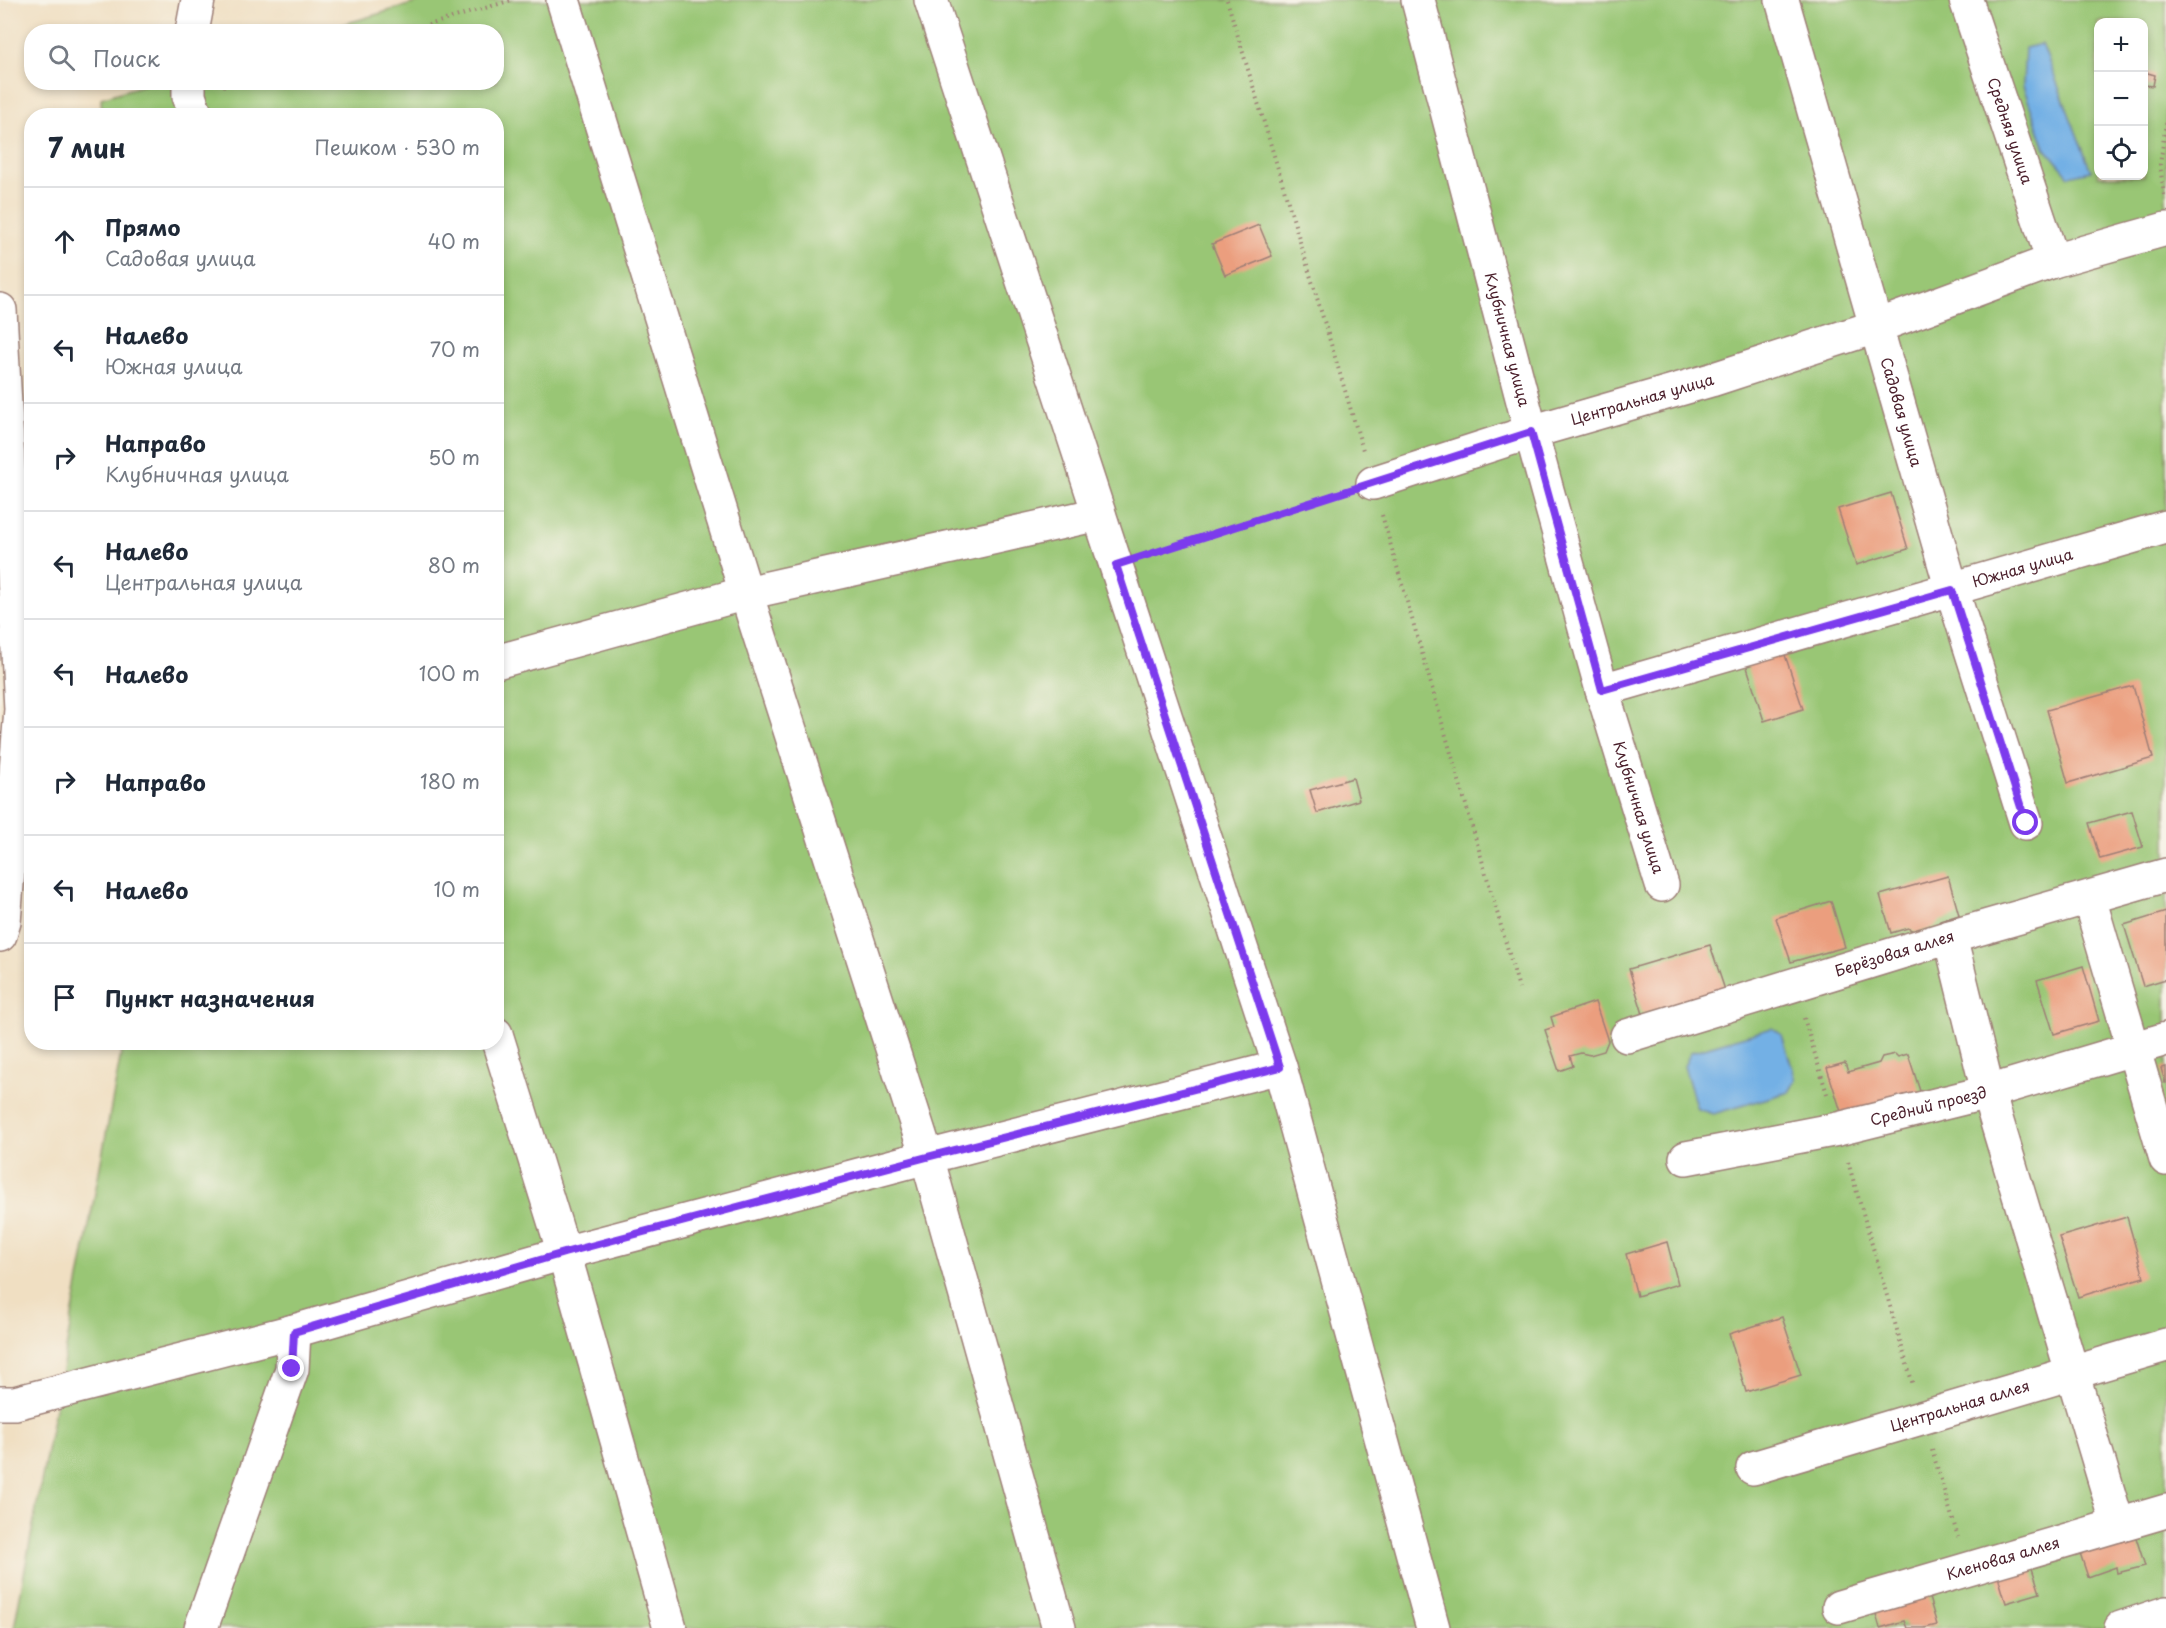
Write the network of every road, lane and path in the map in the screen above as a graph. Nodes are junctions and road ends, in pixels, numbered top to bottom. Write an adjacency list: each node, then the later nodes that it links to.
1 (198, 0): 8 (street)
2 (512, 0): 9 (path)
3 (563, 0): 23 (street)
4 (932, 0): 19 (street)
5 (1418, 0): 17 (street, Клубничная улица)
6 (1782, 0): 16 (street, Садовая улица)
7 (1965, 0): 14 (street, Средняя улица)
8 (194, 24)
9 (432, 24)
10 (189, 90): 11 (street)
11 (193, 108)
12 (2166, 123): 13 (path)
13 (2165, 217): 14 (street, Центральная улица)
14 (2053, 261): 16 (street, Центральная улица)
15 (1, 320): 30 (street)
16 (1875, 327): 17 (street, Центральная улица); 22 (street, Садовая улица)
17 (1531, 432): 18 (street, Центральная улица); 25 (street, Клубничная улица)
18 (1373, 483): 21 (path)
19 (1099, 514): 21 (street); 23 (street)
20 (2166, 527): 22 (street, Южная улица)
21 (1116, 565): 37 (street)
22 (1952, 590): 25 (street, Южная улица); 26 (street, Садовая улица)
23 (746, 593): 24 (street); 40 (street)
24 (504, 660)
25 (1602, 690): 28 (street, Клубничная улица)
26 (2026, 823)
27 (2166, 875): 29 (street, Берёзовая аллея)
28 (1662, 885)
29 (2089, 898): 31 (street, Берёзовая аллея); 35 (street)
30 (0, 935)
31 (1950, 937): 32 (street, Берёзовая аллея); 38 (street)
32 (1794, 986): 33 (street, Берёзовая аллея); 39 (path)
33 (1627, 1036)
34 (2166, 1039): 35 (street, Средний проезд)
35 (2133, 1049): 38 (street, Средний проезд); 42 (street)
36 (501, 1050): 43 (street)
37 (1280, 1067): 40 (street); 58 (street)
38 (1988, 1092): 39 (street, Средний проезд); 46 (street)
39 (1838, 1129): 41 (street, Средний проезд); 48 (path)
40 (927, 1157): 43 (street); 57 (street)
41 (1686, 1158)
42 (2166, 1159)
43 (564, 1253): 44 (street); 56 (street)
44 (294, 1332): 47 (street); 55 (street)
45 (2166, 1345): 46 (street, Центральная аллея)
46 (2072, 1373): 48 (street, Центральная аллея); 51 (street)
47 (0, 1403)
48 (1923, 1418): 49 (street, Центральная аллея); 52 (path)
49 (1753, 1468)
50 (2166, 1511): 51 (street, Кленовая аллея)
51 (2118, 1525): 52 (street, Кленовая аллея)
52 (1968, 1569): 53 (street, Кленовая аллея)
53 (1839, 1608)
54 (2166, 1613): 59 (street)
55 (201, 1628)
56 (670, 1628)
57 (1059, 1628)
58 (1433, 1628)
59 (2121, 1628)

